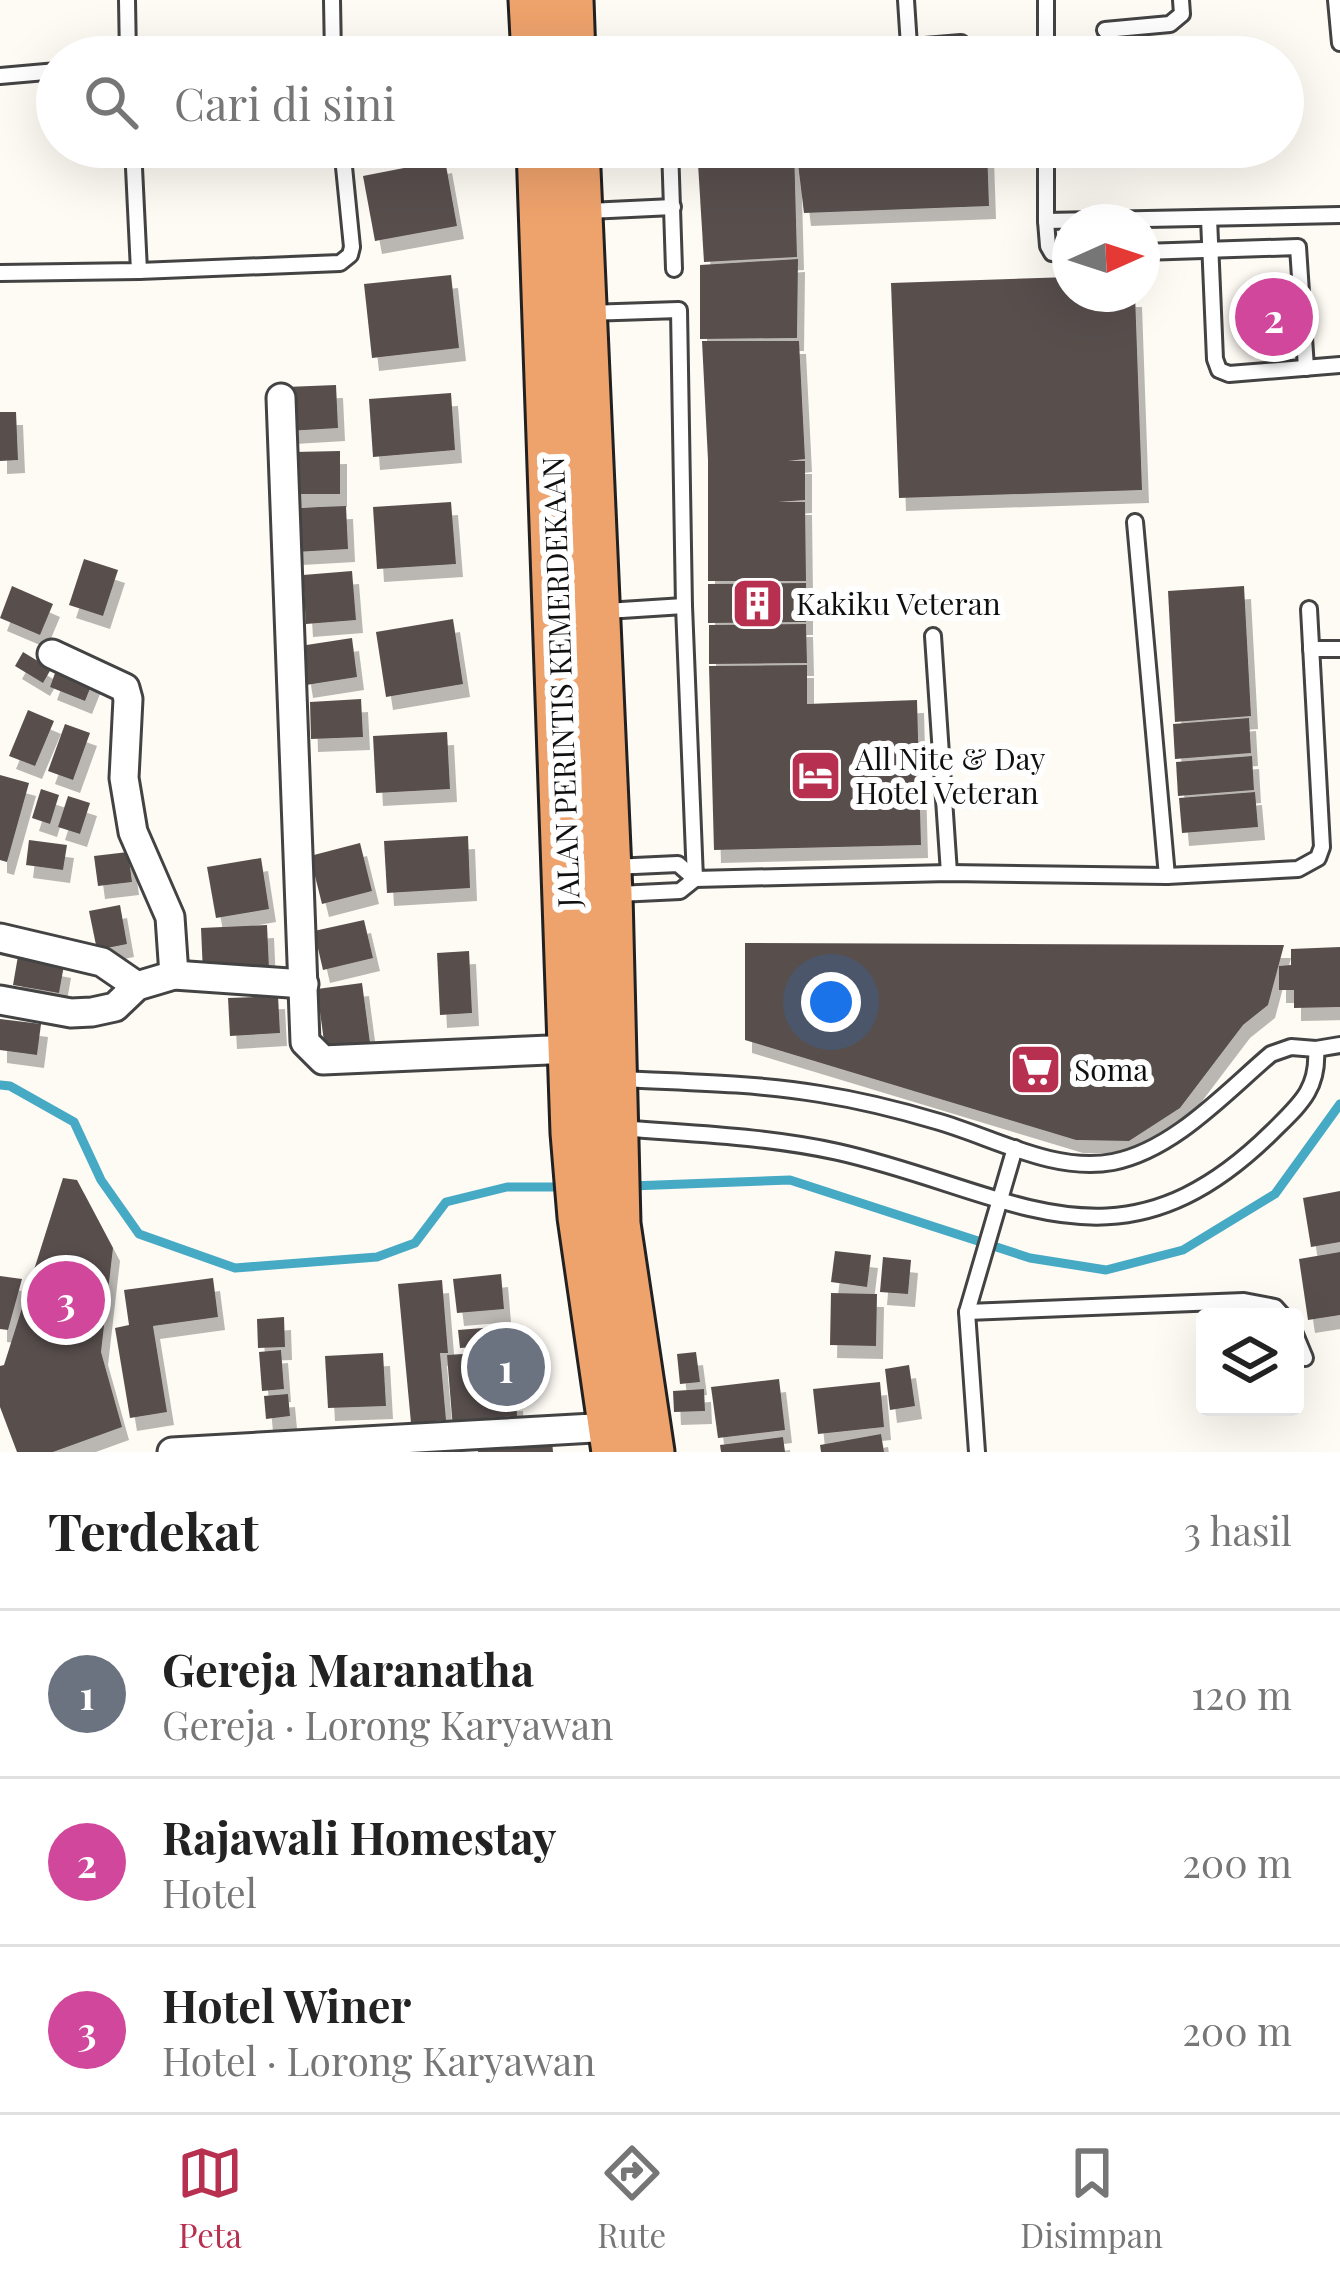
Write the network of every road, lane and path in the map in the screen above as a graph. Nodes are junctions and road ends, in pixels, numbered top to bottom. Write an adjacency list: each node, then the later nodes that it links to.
1 (127, 0): 10 (lane)
2 (332, 0): 11 (lane)
3 (532, 0): 12 (highway)
4 (570, 0): 13 (highway)
5 (907, 0): 14 (lane)
6 (1046, 0): 15 (lane)
7 (1181, 0): 9 (lane)
8 (1336, 0): 16 (lane)
9 (1105, 31)
10 (128, 36)
11 (333, 36)
12 (534, 36)
13 (571, 36)
14 (909, 36)
15 (1046, 36)
16 (1340, 43)
17 (36, 73): 18 (lane)
18 (0, 76)
19 (134, 168): 36 (lane)
20 (344, 168): 36 (lane)
21 (541, 168): 61 (highway, JALAN PERINTIS KEMERDEKAAN)
22 (577, 168): 26 (highway)
23 (671, 168): 25 (lane)
24 (1046, 168): 30 (lane)
25 (673, 207): 26 (lane); 35 (lane)
26 (578, 212): 38 (highway)
27 (1295, 215): 28 (lane); 29 (lane); 31 (lane)
28 (1340, 215)
29 (1209, 218): 30 (lane); 32 (lane)
30 (1046, 221): 34 (lane)
31 (1298, 247): 32 (lane); 40 (lane)
32 (1210, 249): 33 (lane); 40 (lane)
33 (1160, 251)
34 (1052, 253)
35 (674, 269)
36 (139, 271): 37 (lane)
37 (0, 273)
38 (582, 314): 43 (lane); 45 (highway)
39 (1340, 365): 40 (lane)
40 (1306, 368)
41 (281, 398): 56 (street)
42 (1135, 523): 51 (lane)
43 (684, 606): 45 (lane); 52 (lane)
44 (1309, 609): 48 (lane)
45 (594, 612): 53 (highway)
46 (933, 636): 50 (lane)
47 (1340, 649): 48 (lane)
48 (1311, 650): 51 (lane)
49 (52, 655): 55 (street)
50 (950, 873): 51 (lane); 52 (lane)
51 (1167, 876)
52 (695, 879): 53 (lane); 53 (lane)
53 (608, 881): 61 (highway)
54 (0, 938): 57 (street)
55 (174, 975): 56 (street); 57 (street)
56 (304, 984): 61 (street)
57 (137, 986): 58 (street)
58 (0, 1000)
59 (1340, 1046): 60 (lane)
60 (1316, 1049): 63 (lane); 64 (lane)
61 (598, 1058): 62 (highway); 63 (lane)
62 (601, 1131): 64 (lane); 65 (highway)
63 (1015, 1148): 64 (lane)
64 (1002, 1202): 67 (lane)
65 (599, 1221): 68 (highway); 70 (highway)
66 (1276, 1308): 67 (lane)
67 (968, 1312): 71 (lane)
68 (613, 1439): 69 (street)
69 (172, 1452)
70 (651, 1452)
71 (977, 1452)

